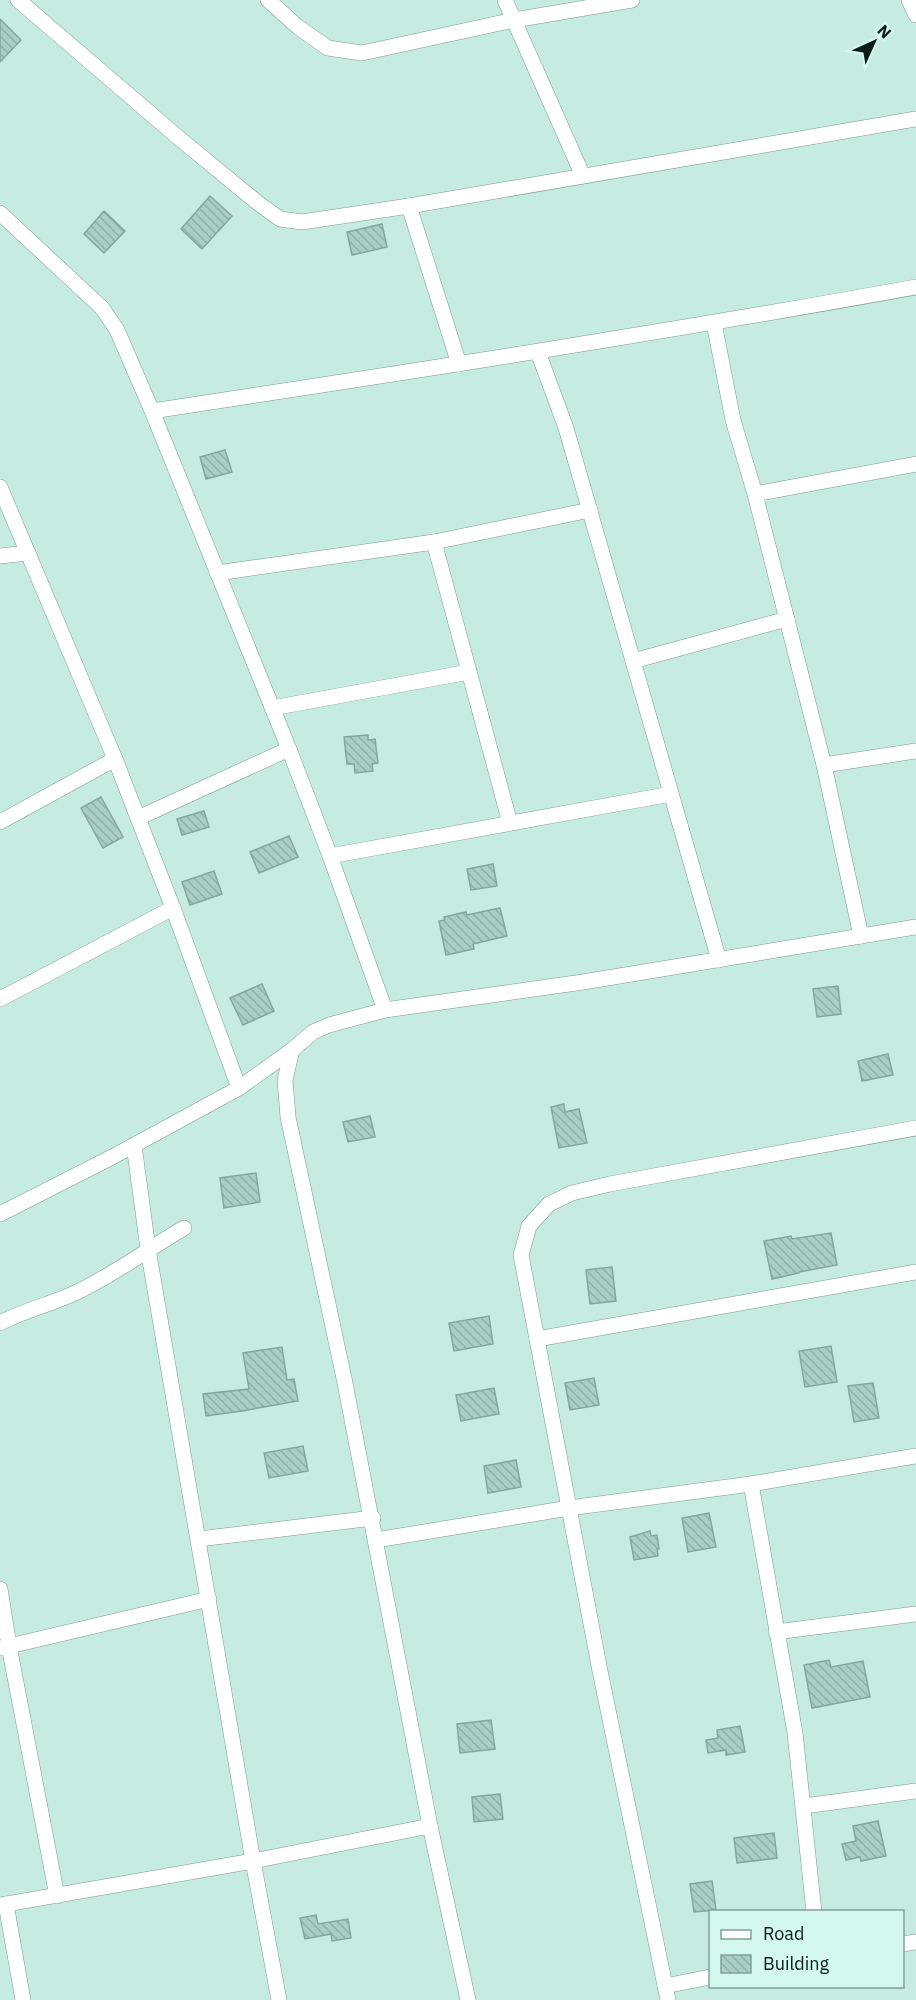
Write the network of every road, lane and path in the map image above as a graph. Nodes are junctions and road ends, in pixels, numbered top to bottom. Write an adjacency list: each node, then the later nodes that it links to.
1 (18, 0): 10 (street)
2 (268, 0): 7 (street)
3 (505, 0): 7 (street)
4 (632, 0): 7 (street)
5 (909, 0): 6 (street)
6 (916, 15)
7 (514, 20): 9 (street)
8 (916, 119): 9 (street)
9 (583, 176): 10 (street)
10 (409, 206): 15 (street)
11 (0, 213): 16 (street)
12 (916, 287): 13 (street)
13 (714, 323): 14 (street); 19 (street)
14 (538, 352): 15 (street); 20 (street)
15 (459, 364): 16 (street)
16 (152, 411): 24 (street)
17 (916, 465): 19 (street)
18 (0, 487): 22 (street)
19 (754, 494): 25 (street)
20 (590, 510): 21 (street); 26 (street)
21 (434, 542): 24 (street); 27 (street)
22 (28, 553): 23 (street); 31 (street)
23 (0, 556)
24 (217, 573): 28 (street)
25 (787, 619): 26 (street); 32 (street)
26 (633, 661): 33 (street)
27 (469, 672): 28 (street); 36 (street)
28 (272, 708): 29 (street)
29 (289, 749): 34 (street); 37 (street)
30 (916, 751): 32 (street)
31 (115, 759): 34 (street); 35 (street)
32 (824, 765): 40 (street)
33 (671, 794): 36 (street); 41 (street)
34 (138, 818): 38 (street)
35 (0, 822)
36 (510, 823): 37 (street)
37 (330, 856): 43 (street)
38 (173, 908): 42 (street); 45 (street)
39 (916, 927): 40 (street)
40 (861, 936): 41 (street)
41 (719, 960): 43 (street)
42 (0, 999)
43 (385, 1010): 44 (street)
44 (292, 1050): 45 (street); 57 (street)
45 (239, 1088): 47 (street)
46 (916, 1128): 53 (street)
47 (134, 1145): 48 (street); 50 (street)
48 (0, 1214)
49 (184, 1228): 50 (street)
50 (148, 1249): 52 (street); 58 (street)
51 (916, 1272): 53 (street)
52 (0, 1323)
53 (537, 1339): 56 (street)
54 (916, 1456): 55 (street)
55 (751, 1484): 56 (street); 63 (street)
56 (569, 1508): 59 (street); 73 (street)
57 (373, 1518): 58 (street); 59 (street)
58 (199, 1539): 61 (street)
59 (376, 1540): 67 (street)
60 (0, 1589): 64 (street)
61 (208, 1599): 64 (street); 68 (street)
62 (916, 1614): 63 (street)
63 (776, 1632): 66 (street)
64 (4, 1647): 69 (street)
65 (916, 1791): 66 (street)
66 (804, 1806): 71 (street)
67 (430, 1826): 68 (street); 76 (street)
68 (253, 1861): 69 (street); 75 (street)
69 (57, 1896): 70 (street)
70 (3, 1904): 74 (street)
71 (814, 1910)
72 (709, 1978): 73 (street)
73 (666, 1993)
74 (23, 2000)
75 (279, 2000)
76 (468, 2000)

